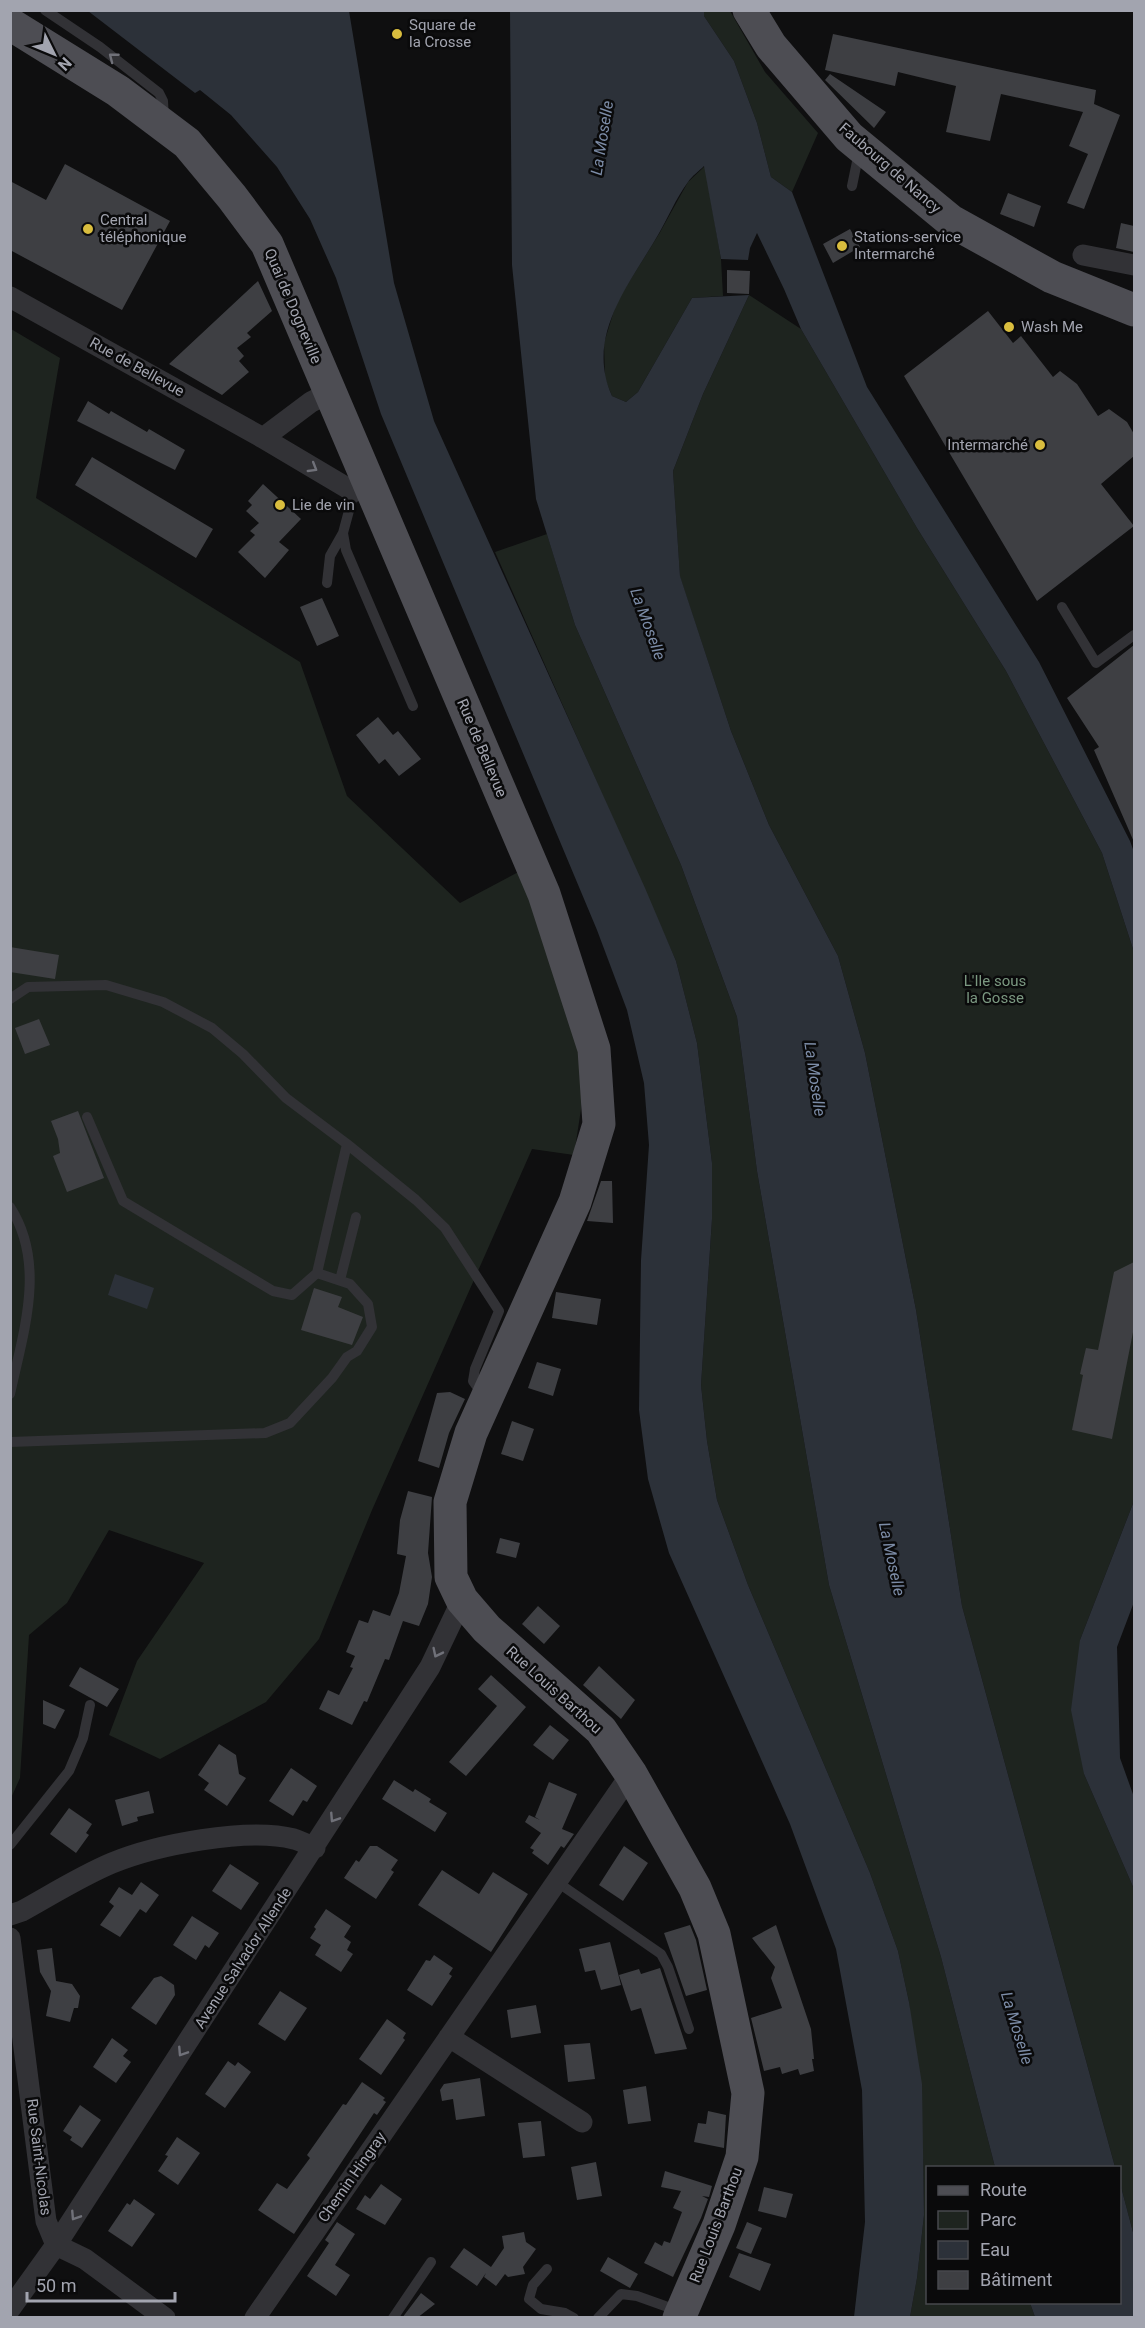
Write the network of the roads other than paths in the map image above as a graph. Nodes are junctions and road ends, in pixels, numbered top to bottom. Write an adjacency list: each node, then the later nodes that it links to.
1 (45, 10): 4 (lane, one-way to 1)
2 (749, 10): 5 (main road, Faubourg de Nancy)
3 (12, 22): 4 (main road, Quai de Dogneville)
4 (164, 124): 11 (main road, Quai de Dogneville)
5 (860, 146): 6 (lane); 10 (main road, Faubourg de Nancy)
6 (852, 186)
7 (1083, 255): 8 (street)
8 (1134, 265)
9 (10, 297): 12 (street, Rue de Bellevue)
10 (1134, 310)
11 (330, 393): 12 (street); 13 (main road, Quai de Dogneville)
12 (263, 438): 13 (street, Rue de Bellevue, one-way to 13)
13 (361, 488): 14 (lane); 21 (main road, Rue de Bellevue)
14 (343, 532): 15 (lane); 18 (lane)
15 (327, 583)
16 (1062, 607): 17 (lane)
17 (1134, 635)
18 (413, 706)
19 (10, 999): 22 (lane)
20 (87, 1118): 25 (lane)
21 (594, 1138): 28 (main road, Rue Louis Barthou)
22 (347, 1144): 25 (lane); 28 (lane)
23 (10, 1207): 27 (lane)
24 (356, 1217): 26 (lane)
25 (317, 1273): 26 (lane)
26 (340, 1280): 29 (lane)
27 (10, 1394)
28 (487, 1399): 30 (main road, Rue Louis Barthou)
29 (10, 1442)
30 (462, 1600): 32 (main road, Rue Louis Barthou); 34 (street, Avenue Salvador Allende, one-way to 34)
31 (90, 1705): 33 (lane)
32 (629, 1778): 35 (street, Chemin Hingray); 46 (main road, Rue Louis Barthou)
33 (10, 1845)
34 (315, 1848): 36 (street); 42 (street, Avenue Salvador Allende, one-way to 42)
35 (557, 1882): 38 (lane); 39 (street, Chemin Hingray)
36 (10, 1915)
37 (10, 1938): 40 (street, Rue Saint-Nicolas)
38 (689, 2030)
39 (449, 2037): 41 (street); 48 (street, Chemin Hingray)
40 (19, 2073): 42 (street, Rue Saint-Nicolas)
41 (582, 2122)
42 (56, 2245): 45 (street, Avenue Salvador Allende); 47 (street)
43 (431, 2262): 49 (lane)
44 (547, 2269): 50 (lane)
45 (10, 2309)
46 (680, 2315): 51 (lane)
47 (165, 2318)
48 (255, 2318)
49 (393, 2318)
50 (574, 2318)
51 (598, 2318)

